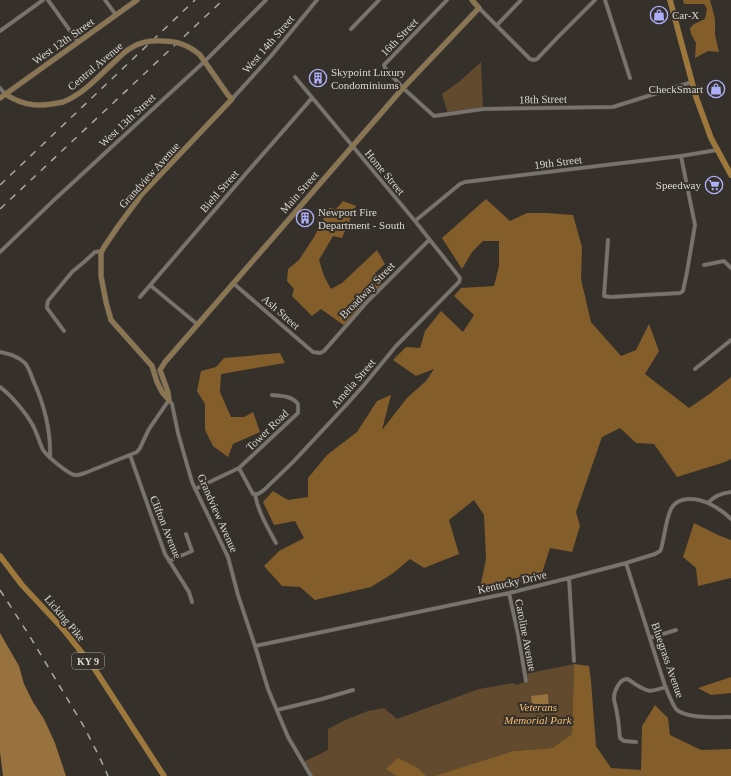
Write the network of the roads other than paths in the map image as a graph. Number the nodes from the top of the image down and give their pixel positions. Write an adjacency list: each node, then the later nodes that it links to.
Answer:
1 (43, 0): 20 (street)
2 (48, 0): 21 (street)
3 (106, 0): 16 (street)
4 (136, 0): 16 (street, West 12th Street)
5 (266, 0): 22 (street, West 13th Street)
6 (318, 0): 31 (street, West 14th Street)
7 (379, 0): 19 (street)
8 (447, 0): 27 (street, 16th Street)
9 (472, 0): 15 (street)
10 (521, 0): 18 (street)
11 (595, 0): 18 (street)
12 (605, 0): 24 (street)
13 (666, 0): 17 (main road)
14 (670, 0): 17 (main road)
15 (480, 8): 18 (street); 27 (street, Main Street)
16 (116, 15): 21 (street, West 12th Street)
17 (675, 20): 25 (main road)
18 (496, 25)
19 (351, 28)
20 (0, 31)
21 (78, 42): 28 (street, West 12th Street)
22 (205, 61): 28 (street, Central Avenue, bridge); 31 (street, Central Avenue); 40 (street, West 13th Street)
23 (295, 77): 30 (street, Home Street)
24 (630, 78)
25 (692, 82): 27 (street, 18th Street); 33 (main road)
26 (0, 88): 28 (street)
27 (402, 88): 32 (street, Main Street)
28 (5, 94): 29 (street, West 12th Street)
29 (0, 98)
30 (312, 98): 32 (street, Home Street); 45 (street, Biehl Street)
31 (232, 99): 39 (street, Grandview Avenue)
32 (352, 146): 36 (street, Home Street); 44 (street, Main Street)
33 (717, 150): 34 (street, 19th Street); 35 (main road)
34 (681, 156): 36 (street, 19th Street); 38 (street)
35 (731, 175)
36 (415, 221): 37 (street, Home Street)
37 (429, 240): 43 (street, Home Street); 51 (street, Broadway Street)
38 (608, 240)
39 (102, 251): 48 (street); 55 (street, Grandview Avenue)
40 (0, 252)
41 (704, 265): 42 (street)
42 (731, 268)
43 (460, 280): 61 (street, Amelia Street)
44 (233, 283): 47 (street, Main Street); 51 (street, Ash Street)
45 (150, 285): 46 (street, Biehl Street); 47 (street)
46 (140, 297)
47 (197, 324): 55 (street, Main Street)
48 (64, 331)
49 (731, 340): 52 (street)
50 (0, 352): 57 (street)
51 (318, 353)
52 (695, 369)
53 (0, 387): 57 (street)
54 (272, 395): 58 (street, Tower Road)
55 (169, 400): 56 (street); 59 (street, Grandview Avenue)
56 (130, 455): 57 (street); 67 (street, Clifton Avenue)
57 (50, 458)
58 (239, 468): 59 (street, Tower Road); 61 (street)
59 (195, 489): 74 (street, Grandview Avenue)
60 (731, 492): 62 (street)
61 (256, 494): 65 (street)
62 (708, 503): 63 (street, Kentucky Drive); 68 (street, Kentucky Drive)
63 (731, 519)
64 (186, 534): 67 (street)
65 (276, 543)
66 (0, 556): 82 (main road, Licking Pike / KY 9)
67 (169, 561): 71 (street, Clifton Avenue)
68 (626, 563): 69 (street, Kentucky Drive); 73 (street, Bluegrass Avenue)
69 (569, 578): 70 (street, Kentucky Drive); 75 (street)
70 (509, 593): 74 (street, Kentucky Drive); 76 (street, Caroline Avenue)
71 (192, 602)
72 (676, 630): 73 (street)
73 (650, 638): 77 (street, Bluegrass Avenue)
74 (255, 646): 79 (street, Grandview Avenue)
75 (574, 661)
76 (526, 681)
77 (666, 687): 80 (street, Bluegrass Avenue); 81 (street)
78 (353, 690): 79 (street)
79 (277, 710): 83 (street, Grandview Avenue)
80 (731, 717)
81 (636, 742)
82 (164, 776)
83 (311, 776)

